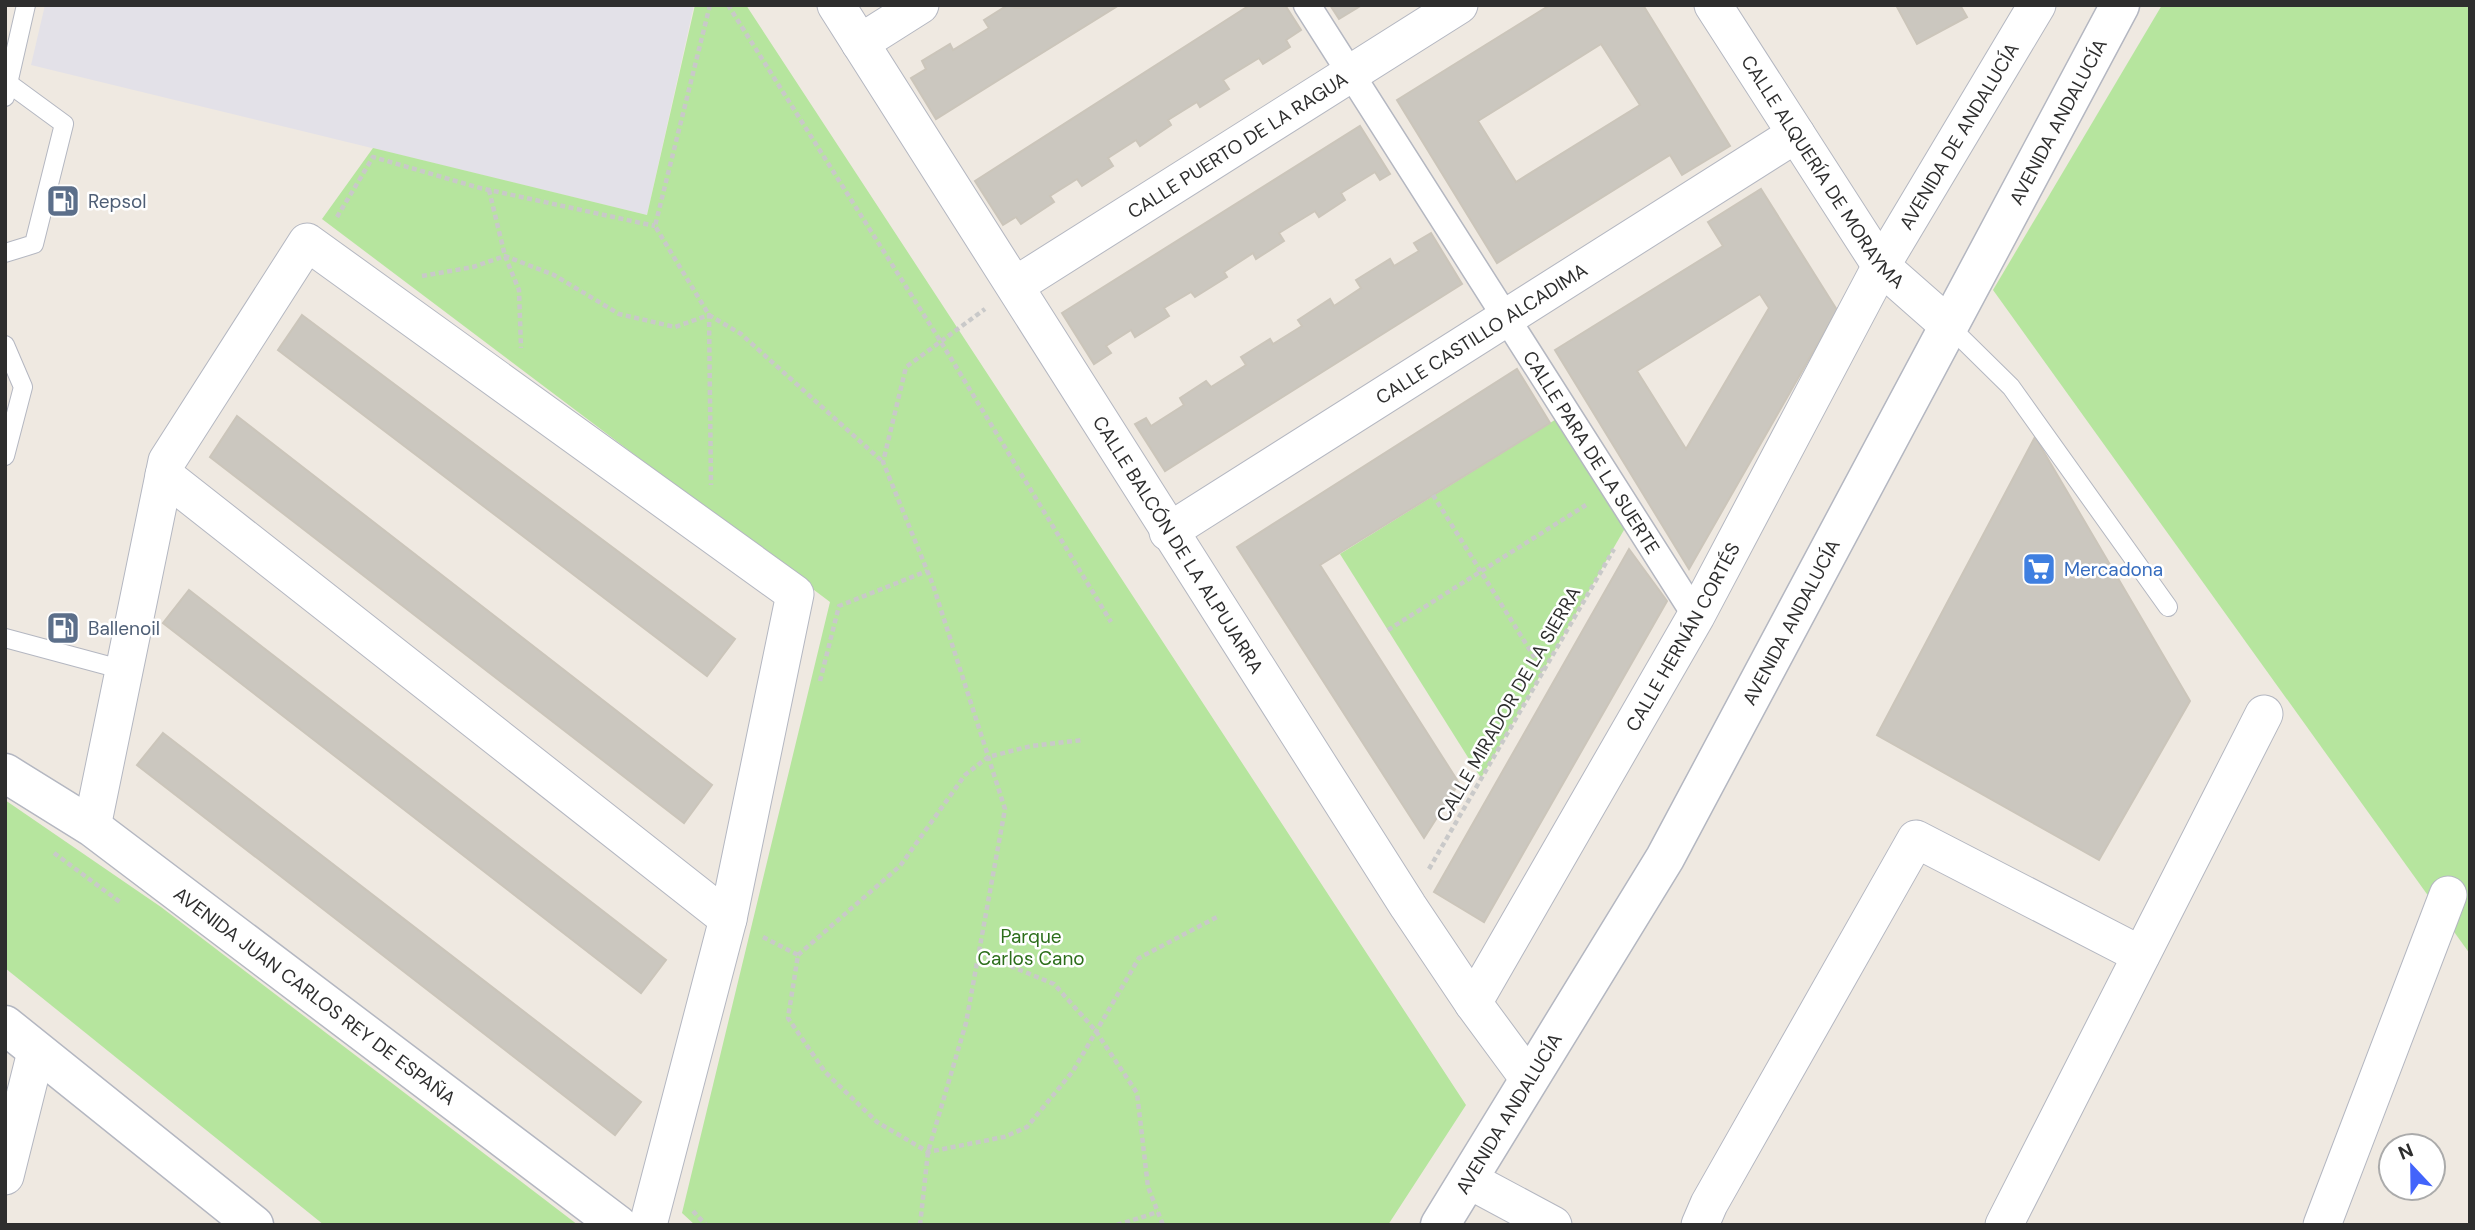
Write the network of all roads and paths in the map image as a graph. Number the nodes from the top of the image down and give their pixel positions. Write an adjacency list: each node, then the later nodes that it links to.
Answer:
1 (26, 5): 13 (lane)
2 (709, 5): 17 (path)
3 (728, 5): 26 (path)
4 (836, 5): 11 (street, CALLE BALCÓN DE LA ALPUJARRA)
5 (920, 5): 11 (street)
6 (1307, 5): 12 (street, CALLE PARA DE LA SUERTE)
7 (1459, 5): 12 (street, CALLE PUERTO DE LA RAGUA)
8 (1713, 5): 14 (street, CALLE ALQUERÍA DE MORAYMA)
9 (2037, 5): 20 (street, AVENIDA DE ANDALUCÍA)
10 (2120, 5): 25 (main road, AVENIDA ANDALUCÍA)
11 (860, 44): 22 (street, CALLE BALCÓN DE LA ALPUJARRA)
12 (1351, 75): 22 (street, CALLE PUERTO DE LA RAGUA); 24 (street, CALLE PARA DE LA SUERTE)
13 (7, 90): 18 (lane)
14 (1796, 134): 20 (street, CALLE ALQUERÍA DE MORAYMA); 24 (street, CALLE CASTILLO ALCADIMA)
15 (489, 190): 16 (path); 17 (path); 19 (path)
16 (346, 226)
17 (654, 226): 23 (path)
18 (5, 253)
19 (505, 256): 21 (path); 23 (path); 28 (path)
20 (1881, 266): 25 (street, CALLE ALQUERÍA DE MORAYMA); 39 (street, CALLE HERNÁN CORTÉS)
21 (421, 276)
22 (1016, 285): 26 (path); 36 (street, CALLE BALCÓN DE LA ALPUJARRA)
23 (709, 315): 30 (path); 32 (path)
24 (1505, 317): 33 (street, CALLE PARA DE LA SUERTE); 36 (street, CALLE CASTILLO ALCADIMA)
25 (1948, 325): 38 (lane); 61 (main road, AVENIDA ANDALUCÍA)
26 (941, 342): 30 (path); 40 (path)
27 (5, 345): 29 (lane)
28 (521, 355)
29 (5, 456)
30 (883, 462): 47 (path)
31 (164, 475): 43 (street); 53 (street); 53 (street)
32 (711, 487)
33 (1614, 488): 35 (street, CALLE PARA DE LA SUERTE); 37 (path)
34 (1433, 495): 37 (path)
35 (1632, 516): 39 (street, CALLE PARA DE LA SUERTE); 44 (path, CALLE MIRADOR DE LA SIERRA)
36 (1168, 532): 51 (street, CALLE BALCÓN DE LA ALPUJARRA)
37 (1480, 572): 41 (path); 44 (path)
38 (2168, 607)
39 (1696, 616): 57 (street, CALLE HERNÁN CORTÉS)
40 (1111, 622)
41 (1388, 630)
42 (5, 638): 43 (lane)
43 (124, 670): 49 (street)
44 (1543, 670): 51 (path, CALLE MIRADOR DE LA SIERRA)
45 (2263, 714): 56 (street)
46 (1083, 740): 47 (path)
47 (988, 757): 54 (path); 55 (path)
48 (5, 773): 49 (main road, AVENIDA JUAN CARLOS REY DE ESPAÑA)
49 (92, 827): 67 (main road, AVENIDA JUAN CARLOS REY DE ESPAÑA)
50 (2448, 895): 76 (street)
51 (1408, 906): 57 (street, CALLE BALCÓN DE LA ALPUJARRA)
52 (1217, 916): 59 (path)
53 (728, 919): 55 (path); 68 (street)
54 (979, 953): 59 (path); 62 (path)
55 (799, 955): 62 (path)
56 (2141, 955): 74 (street); 75 (street)
57 (1473, 1003): 61 (street, CALLE BALCÓN DE LA ALPUJARRA)
58 (5, 1025): 60 (main road)
59 (1094, 1030): 62 (path); 65 (path)
60 (36, 1052): 63 (street); 66 (main road)
61 (1530, 1079): 64 (main road, AVENIDA ANDALUCÍA)
62 (928, 1152): 69 (path)
63 (5, 1176)
64 (1469, 1181): 72 (main road, AVENIDA ANDALUCÍA); 73 (street)
65 (1158, 1212): 70 (path); 71 (path)
66 (254, 1225)
67 (618, 1225)
68 (648, 1225)
69 (920, 1225)
70 (1117, 1225)
71 (1163, 1225)
72 (1440, 1225)
73 (1553, 1225)
74 (1700, 1225)
75 (2004, 1225)
76 (2322, 1225)

